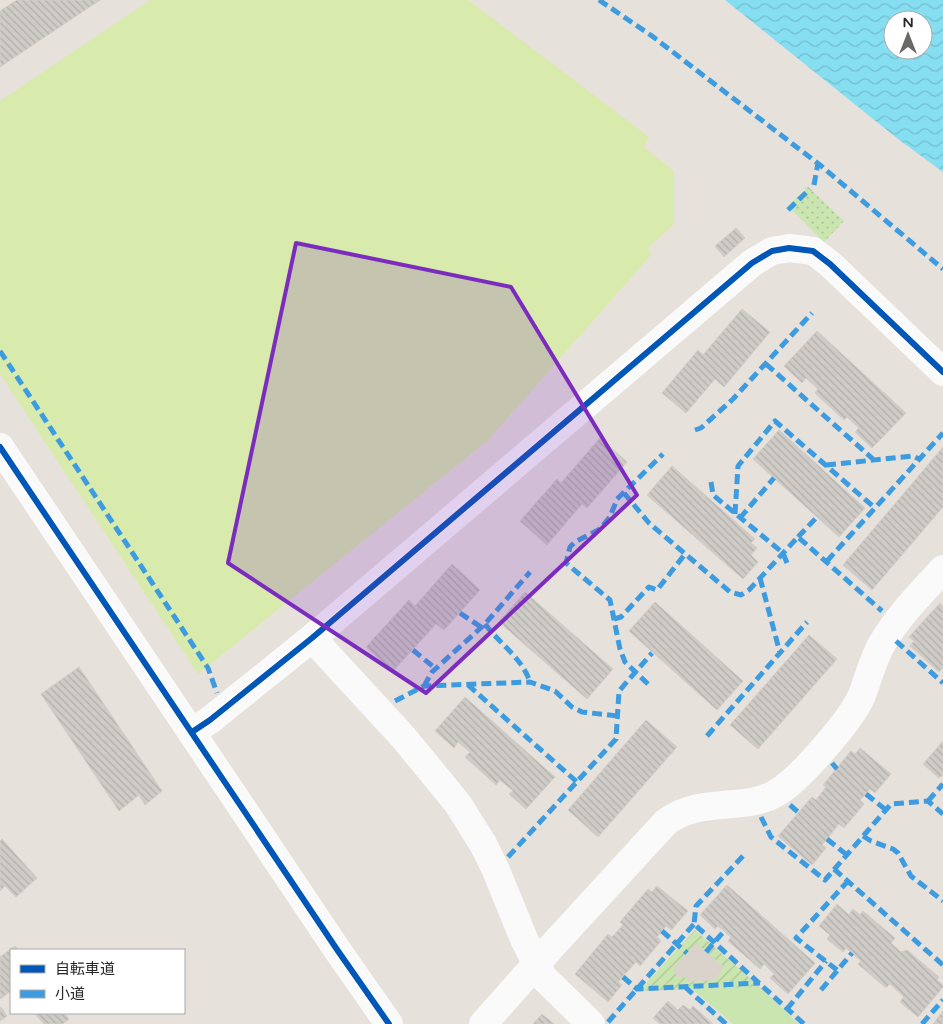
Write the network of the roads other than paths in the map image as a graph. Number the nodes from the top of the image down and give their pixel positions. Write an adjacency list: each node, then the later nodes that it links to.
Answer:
1 (943, 372): 4 (street)
2 (0, 447): 5 (street)
3 (943, 569): 6 (street)
4 (312, 638): 5 (street); 6 (street)
5 (192, 732): 7 (street)
6 (536, 966): 8 (street); 9 (street)
7 (389, 1024)
8 (483, 1024)
9 (591, 1024)

